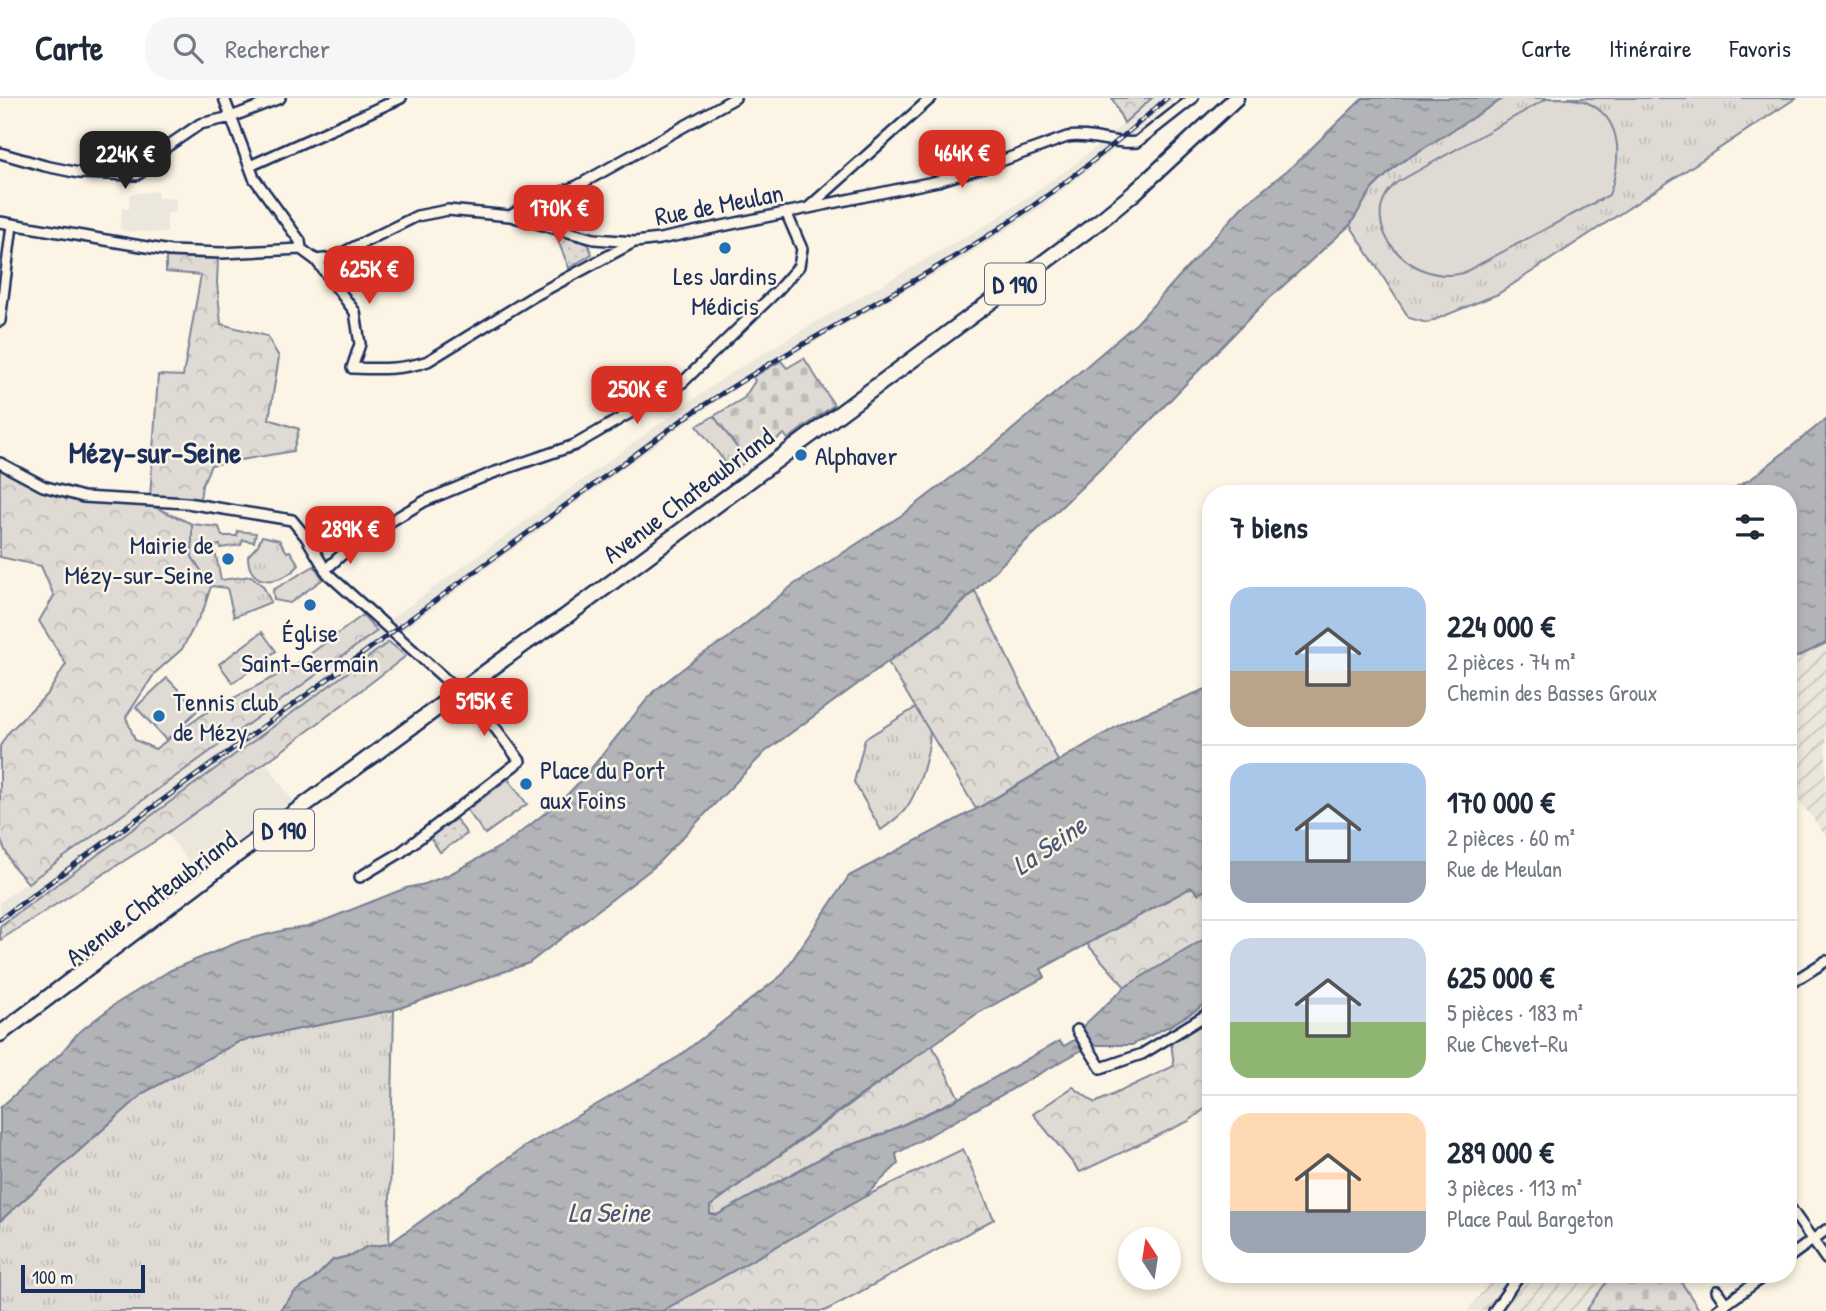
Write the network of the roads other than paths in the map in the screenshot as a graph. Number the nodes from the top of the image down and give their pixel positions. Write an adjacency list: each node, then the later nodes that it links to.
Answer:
1 (224, 98): 9 (street)
2 (280, 98): 9 (street)
3 (401, 98): 12 (street)
4 (735, 98): 15 (street)
5 (931, 98): 13 (street)
6 (1193, 98): 13 (street, Rue de Meulan)
7 (1228, 98): 10 (main road, D 190)
8 (1236, 98): 10 (main road, D 190)
9 (231, 117): 11 (street); 12 (street)
10 (1182, 147): 26 (main road, Avenue Chateaubriand / D 190)
11 (0, 153)
12 (250, 166): 19 (street)
13 (808, 208): 14 (street, Rue de Meulan)
14 (786, 212): 18 (street, Rue de Meulan); 24 (street)
15 (514, 217): 18 (street, Rue de Meulan); 20 (street, Rue de Meulan)
16 (0, 222): 17 (street)
17 (12, 225): 19 (street); 21 (street)
18 (635, 242): 20 (street)
19 (301, 249): 20 (street)
20 (316, 260)
21 (0, 321)
22 (0, 463): 23 (street)
23 (306, 537): 24 (street); 25 (street)
24 (356, 542): 25 (street)
25 (326, 572): 26 (street)
26 (463, 695): 27 (street); 32 (main road, Avenue Chateaubriand / D 190); 33 (main road, Avenue Chateaubriand / D 190)
27 (360, 877)
28 (1826, 961): 29 (street)
29 (1797, 979)
30 (1202, 1017): 31 (street)
31 (1077, 1030)
32 (0, 1034)
33 (0, 1041)
34 (1797, 1218): 36 (street)
35 (1826, 1230): 36 (street)
36 (1813, 1240): 37 (street); 38 (street)
37 (1797, 1252)
38 (1826, 1259)
39 (1514, 1283): 43 (street)
40 (1754, 1283): 42 (street)
41 (1717, 1291): 42 (street)
42 (1726, 1304): 44 (street)
43 (1494, 1311)
44 (1716, 1311)

